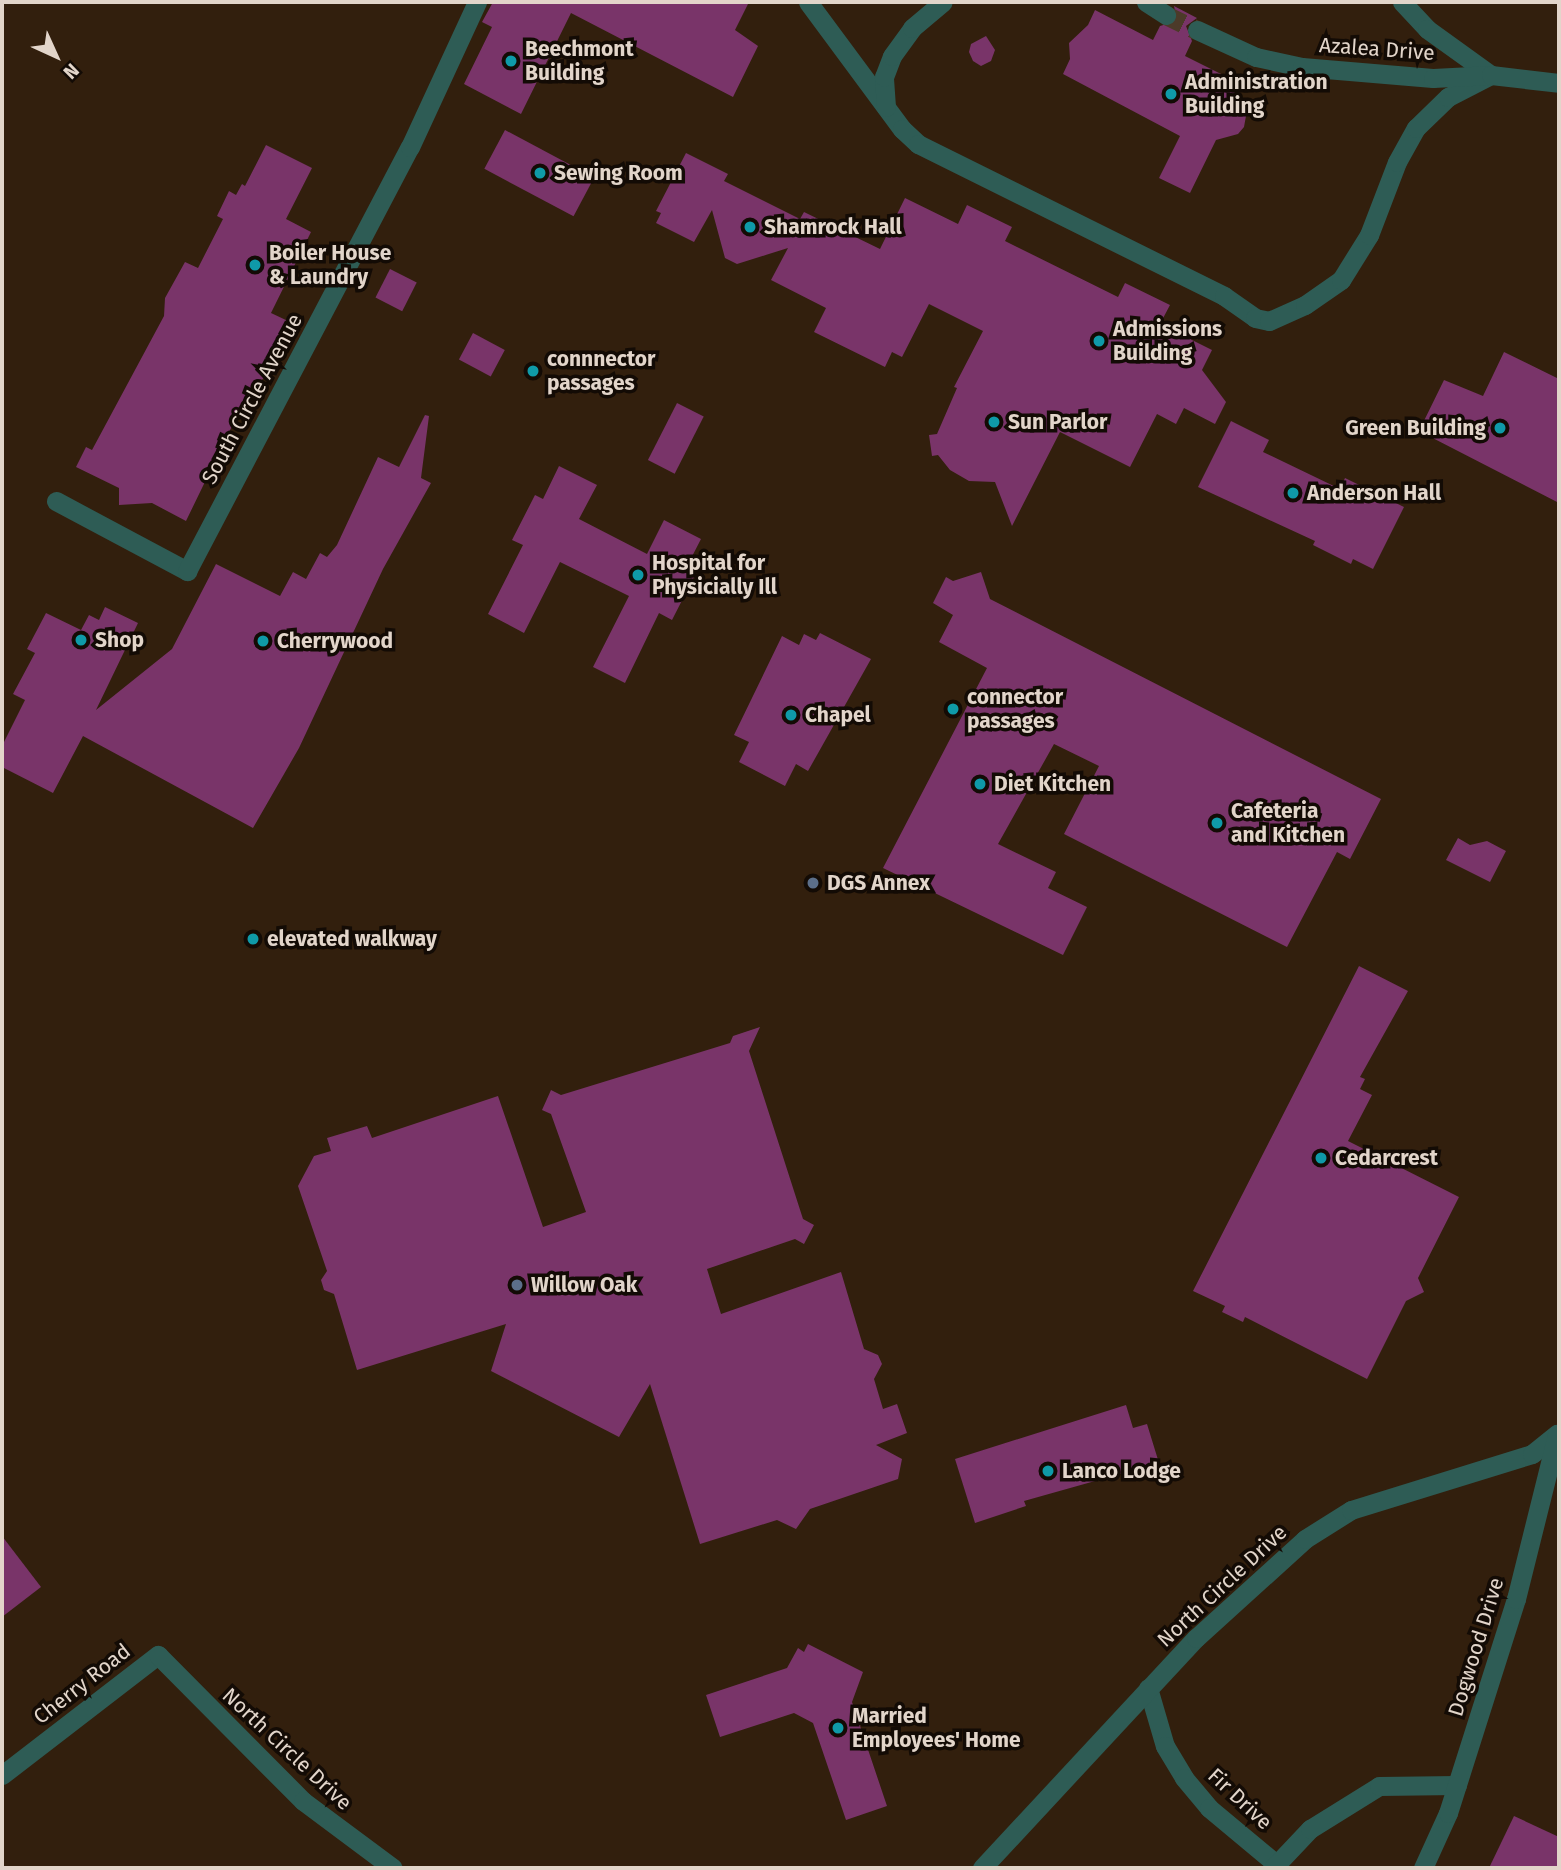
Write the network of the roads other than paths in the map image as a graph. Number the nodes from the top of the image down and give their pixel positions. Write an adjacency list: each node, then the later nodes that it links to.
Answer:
1 (477, 2): 11 (street, South Circle Avenue)
2 (808, 2): 10 (street)
3 (943, 2): 10 (street)
4 (1146, 2): 6 (street)
5 (1402, 2): 8 (street)
6 (1166, 15)
7 (1197, 30): 8 (street, Azalea Drive)
8 (1491, 75): 9 (street, Azalea Drive); 10 (street)
9 (1559, 83)
10 (886, 107)
11 (56, 501)
12 (1557, 1434): 14 (street, North Circle Drive); 16 (street, Dogwood Drive)
13 (158, 1655): 15 (street, Cherry Road); 18 (street, North Circle Drive)
14 (1148, 1688): 17 (street, Fir Drive); 19 (street, North Circle Drive)
15 (2, 1775)
16 (1457, 1784): 17 (street, Fir Drive); 20 (street, Dogwood Drive)
17 (1274, 1866)
18 (393, 1868)
19 (982, 1868)
20 (1423, 1868)

